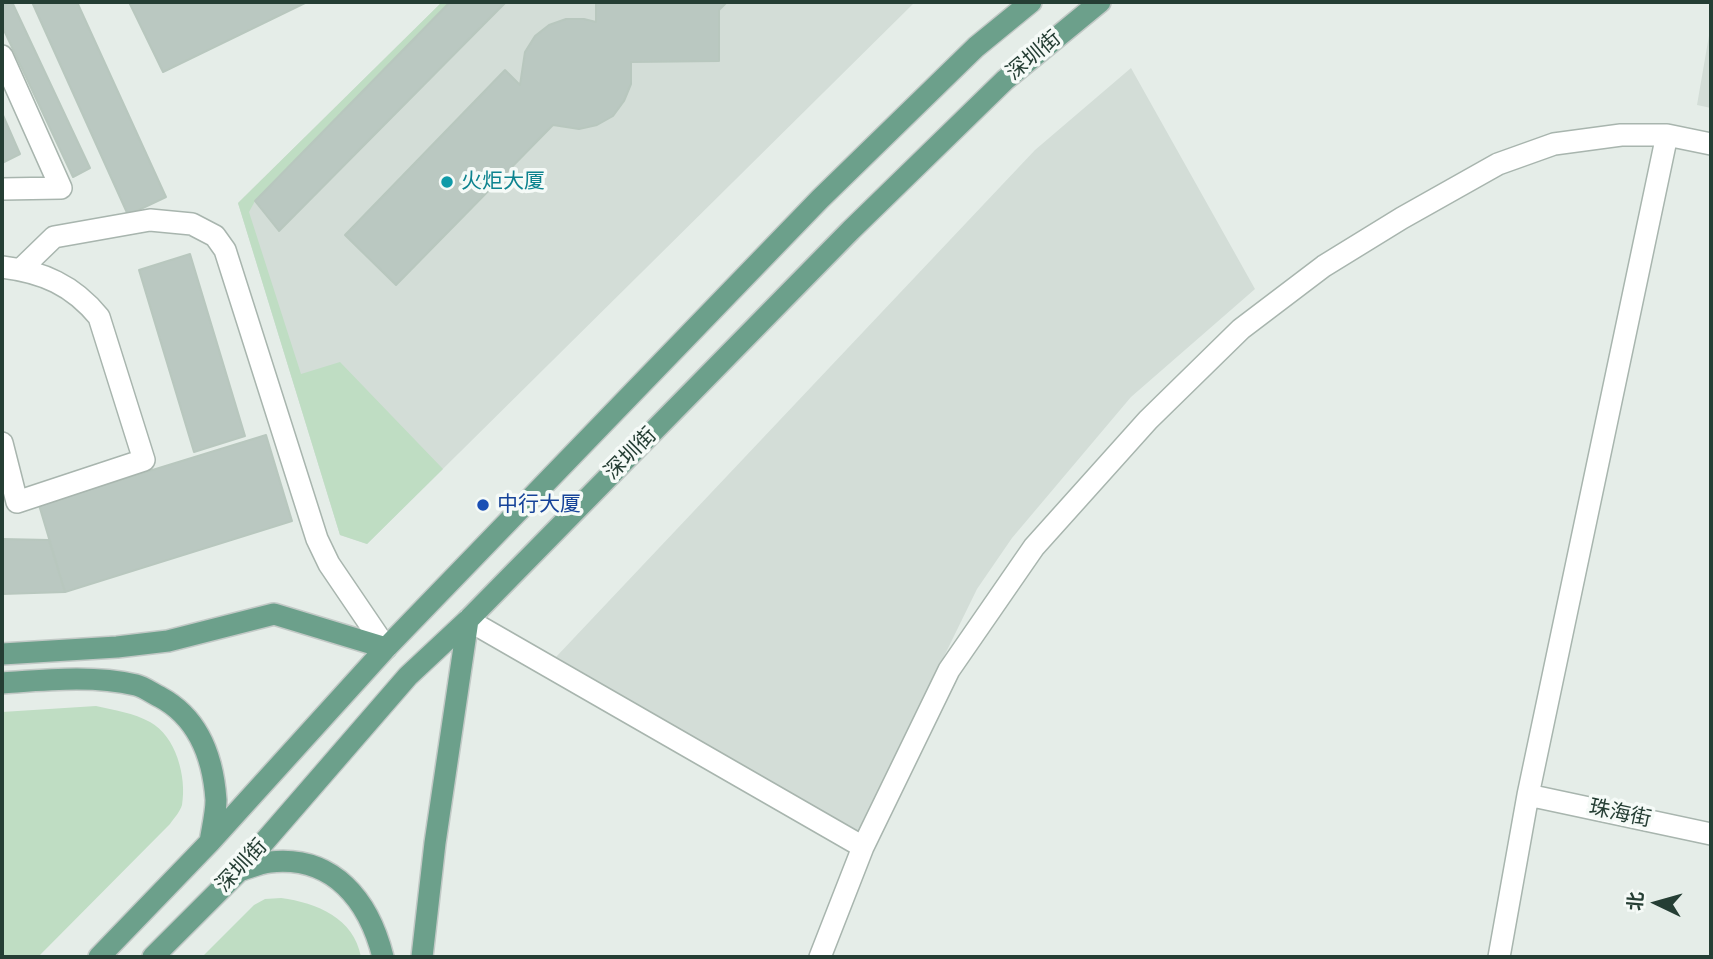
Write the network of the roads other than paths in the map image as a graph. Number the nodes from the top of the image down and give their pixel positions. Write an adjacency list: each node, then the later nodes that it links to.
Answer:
1 (1031, 2): 10 (main road, 深圳街)
2 (1100, 2): 9 (main road, 深圳街)
3 (2, 56): 6 (street)
4 (1667, 135): 5 (street); 13 (street); 16 (street)
5 (1711, 144)
6 (2, 189)
7 (11, 269): 8 (street); 10 (street)
8 (2, 443)
9 (468, 620): 16 (street); 17 (main road, 深圳街); 21 (main road)
10 (386, 648): 11 (main road); 15 (main road, 深圳街)
11 (2, 654)
12 (2, 683): 15 (main road)
13 (1528, 795): 14 (street, 珠海街); 23 (street)
14 (1711, 834)
15 (210, 842): 18 (main road, 深圳街)
16 (863, 847): 22 (street)
17 (239, 872): 19 (main road, 深圳街); 20 (main road)
18 (99, 957)
19 (153, 957)
20 (383, 957)
21 (422, 957)
22 (820, 957)
23 (1499, 957)

